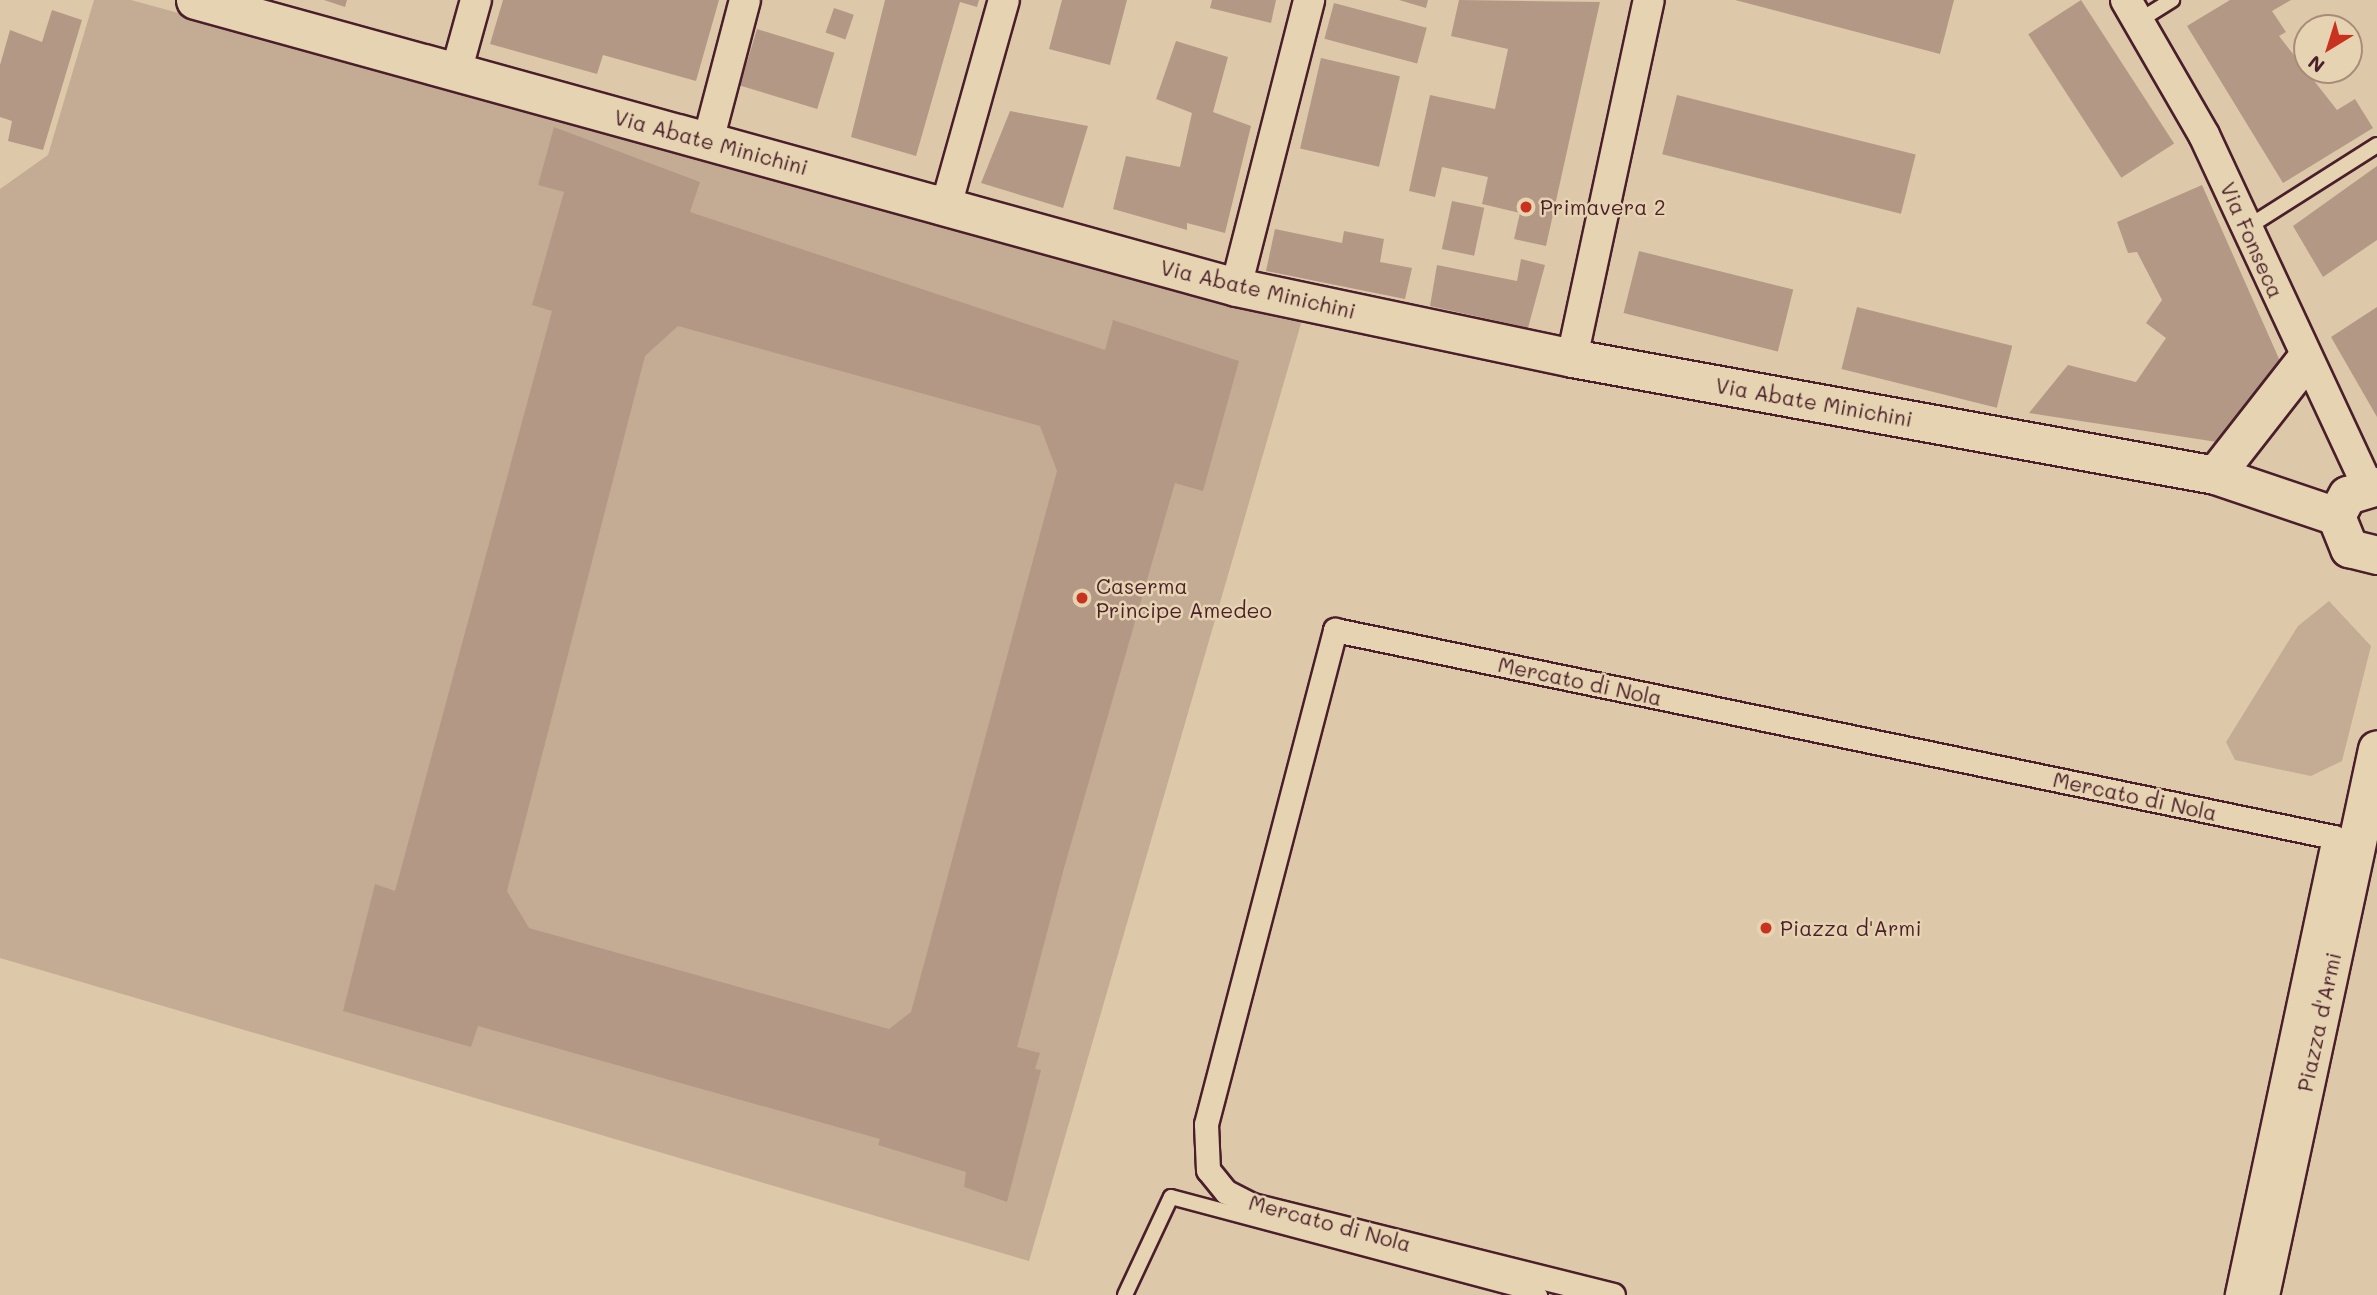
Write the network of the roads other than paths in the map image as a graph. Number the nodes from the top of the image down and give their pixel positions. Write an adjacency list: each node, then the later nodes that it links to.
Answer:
1 (195, 0): 9 (street, Via Abate Minichini)
2 (476, 0): 9 (street)
3 (745, 0): 10 (street)
4 (1004, 0): 12 (street)
5 (1309, 0): 14 (street)
6 (1649, 0): 15 (street)
7 (2172, 0): 8 (lane)
8 (2133, 10): 13 (street, Via Fonseca)
9 (456, 72): 10 (street, Via Abate Minichini)
10 (708, 141): 12 (street, Via Abate Minichini)
11 (2377, 145): 13 (lane)
12 (946, 206): 14 (street, Via Abate Minichini)
13 (2248, 227): 16 (street, Via Fonseca)
14 (1236, 287): 15 (street, Via Abate Minichini)
15 (1572, 358): 17 (street, Via Abate Minichini)
16 (2304, 361): 17 (street); 18 (street, Via Fonseca)
17 (2215, 475): 19 (street, Via Abate Minichini)
18 (2372, 486): 19 (street)
19 (2336, 516): 20 (street)
20 (2377, 555)
21 (2377, 749): 26 (street, Piazza d'Armi)
22 (1125, 1295): 23 (lane)
23 (1540, 1295)
24 (1613, 1295): 25 (street, Mercato di Nola)
25 (2237, 1295)
26 (2260, 1295)

